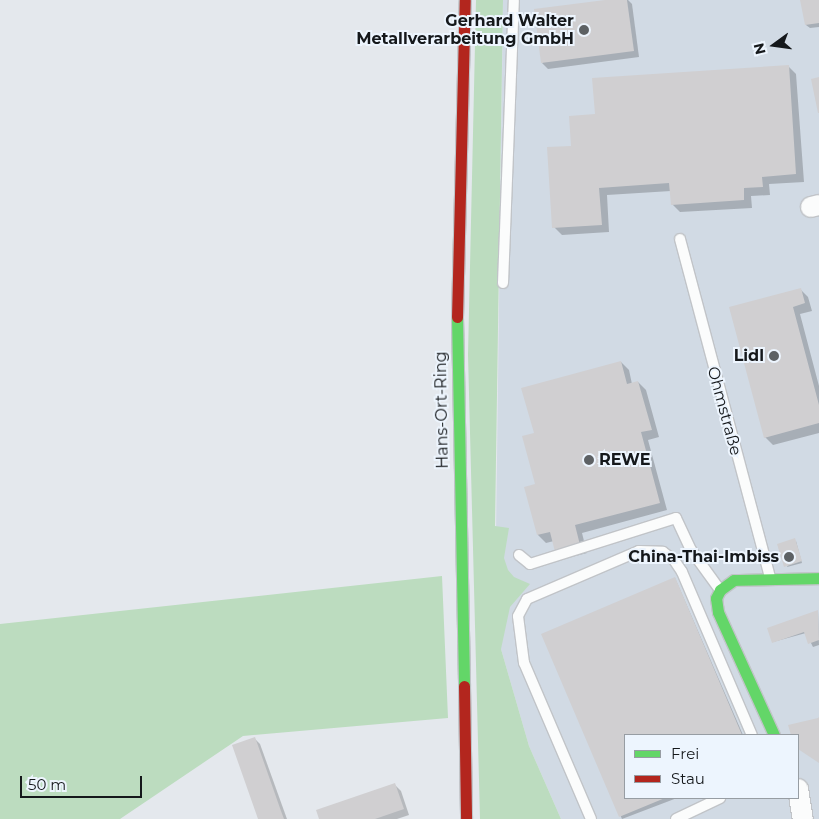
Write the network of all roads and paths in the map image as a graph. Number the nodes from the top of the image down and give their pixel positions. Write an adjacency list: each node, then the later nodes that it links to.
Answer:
1 (465, 0): 13 (main road, Hans-Ort-Ring)
2 (514, 0): 4 (lane)
3 (680, 239): 7 (lane, Ohmstraße)
4 (503, 283)
5 (519, 555): 8 (lane)
6 (819, 578): 7 (main road)
7 (771, 581): 8 (main road)
8 (720, 590): 10 (main road)
9 (752, 734): 14 (lane)
10 (774, 734)
11 (799, 796): 16 (street)
12 (718, 799): 15 (lane)
13 (466, 819)
14 (591, 819)
15 (676, 819)
16 (802, 819)

